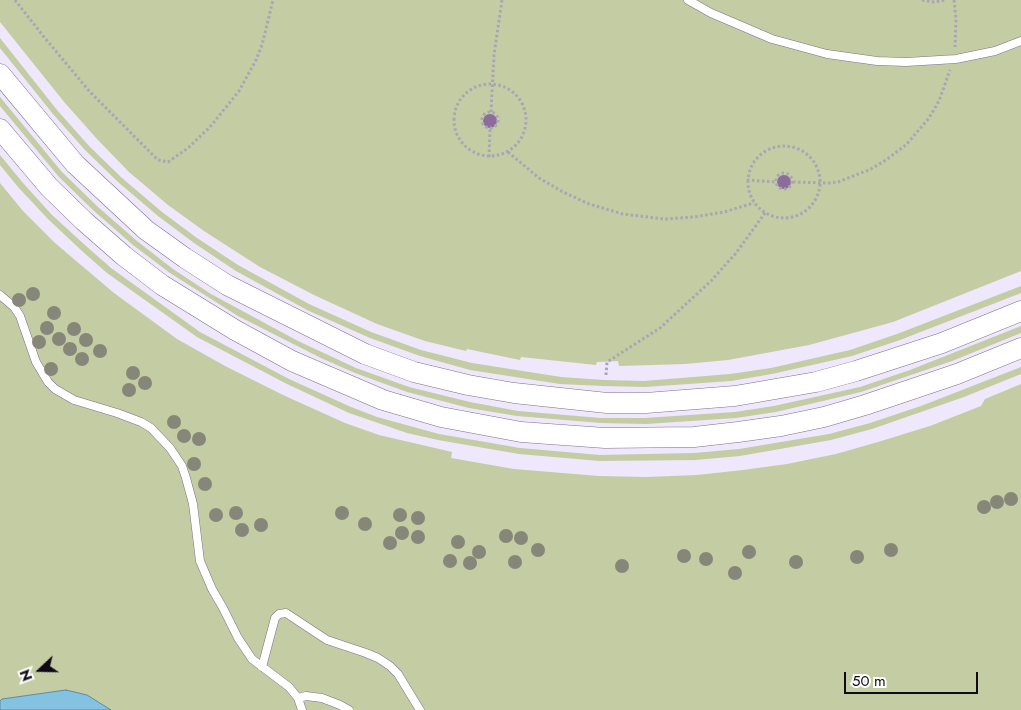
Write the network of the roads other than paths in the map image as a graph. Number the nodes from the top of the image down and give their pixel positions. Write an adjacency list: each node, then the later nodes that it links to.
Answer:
1 (688, 0): 2 (lane)
2 (1021, 41)
3 (0, 74): 6 (street)
4 (0, 129): 7 (street)
5 (0, 295): 8 (lane)
6 (1021, 311)
7 (1021, 348)
8 (262, 667): 9 (lane); 12 (lane)
9 (298, 698): 10 (lane); 11 (lane)
10 (302, 710)
11 (349, 710)
12 (420, 710)

